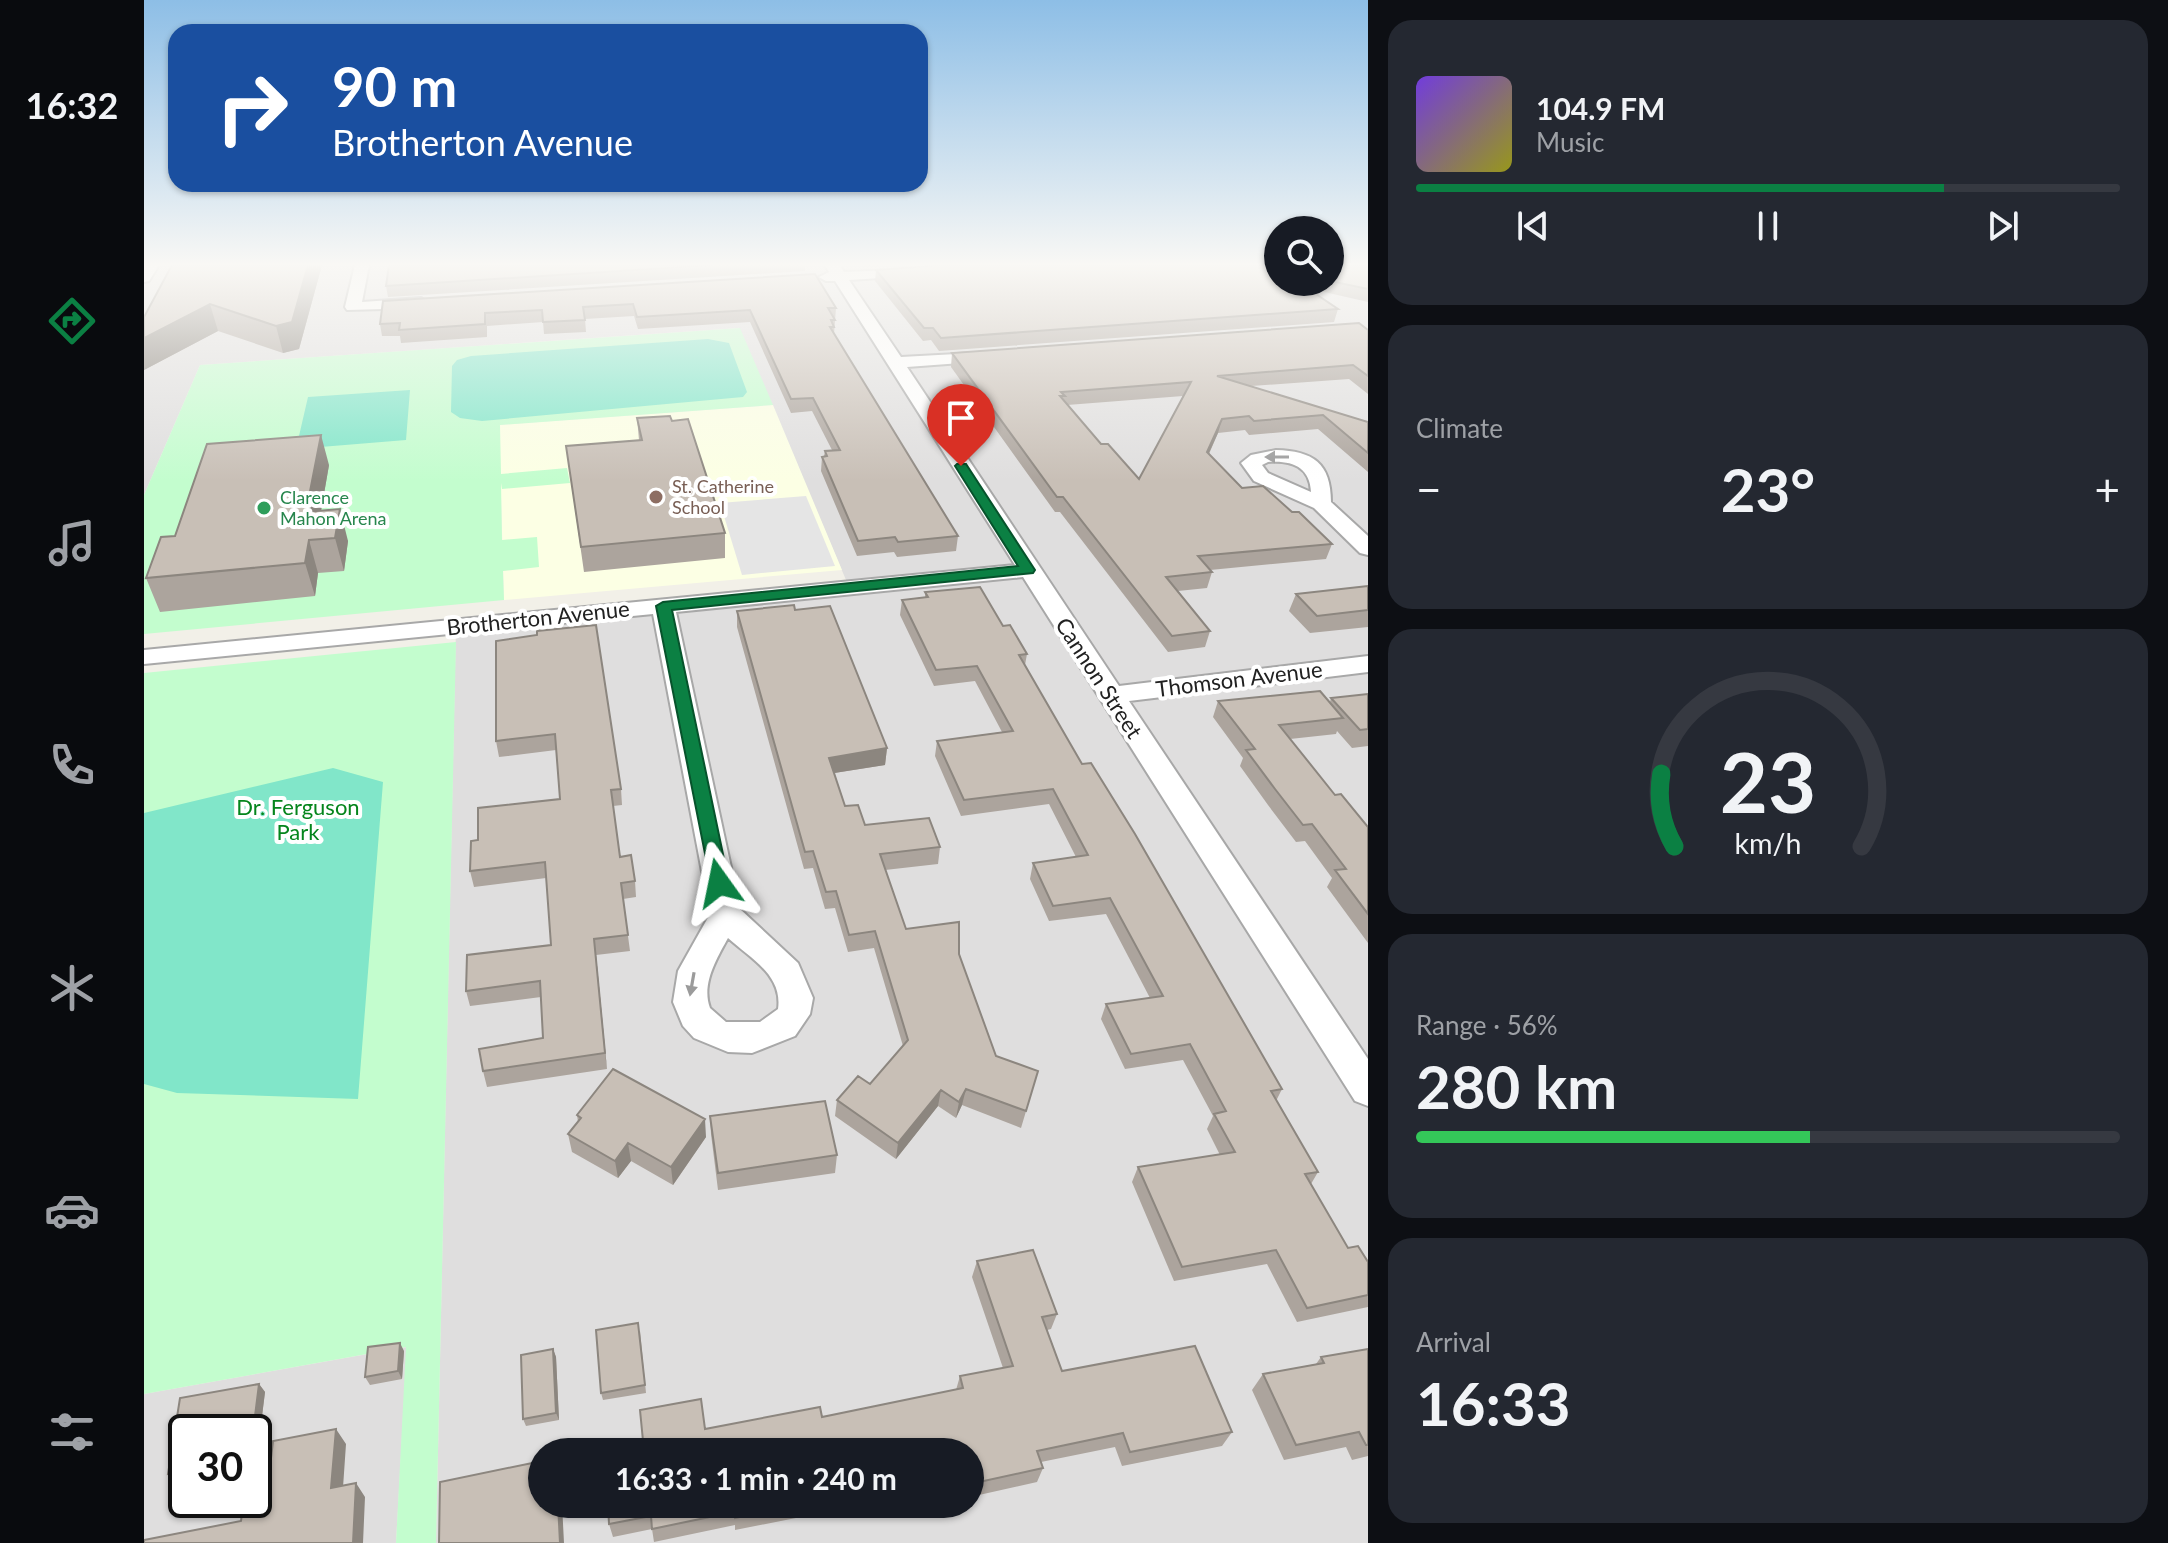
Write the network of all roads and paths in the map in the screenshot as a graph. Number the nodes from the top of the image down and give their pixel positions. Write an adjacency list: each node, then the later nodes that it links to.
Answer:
1 (877, 337): 3 (street, Cannon Street)
2 (1005, 355): 3 (street)
3 (894, 363): 6 (street, Cannon Street)
4 (1321, 504): 5 (street)
5 (1368, 548)
6 (1028, 570): 7 (street, Brotherton Avenue); 10 (street, Cannon Street)
7 (663, 606): 8 (street, Brotherton Avenue); 11 (street)
8 (144, 657)
9 (1368, 664): 10 (street, Thomson Avenue)
10 (1110, 695): 12 (street, Cannon Street)
11 (726, 914)
12 (1368, 1090)

